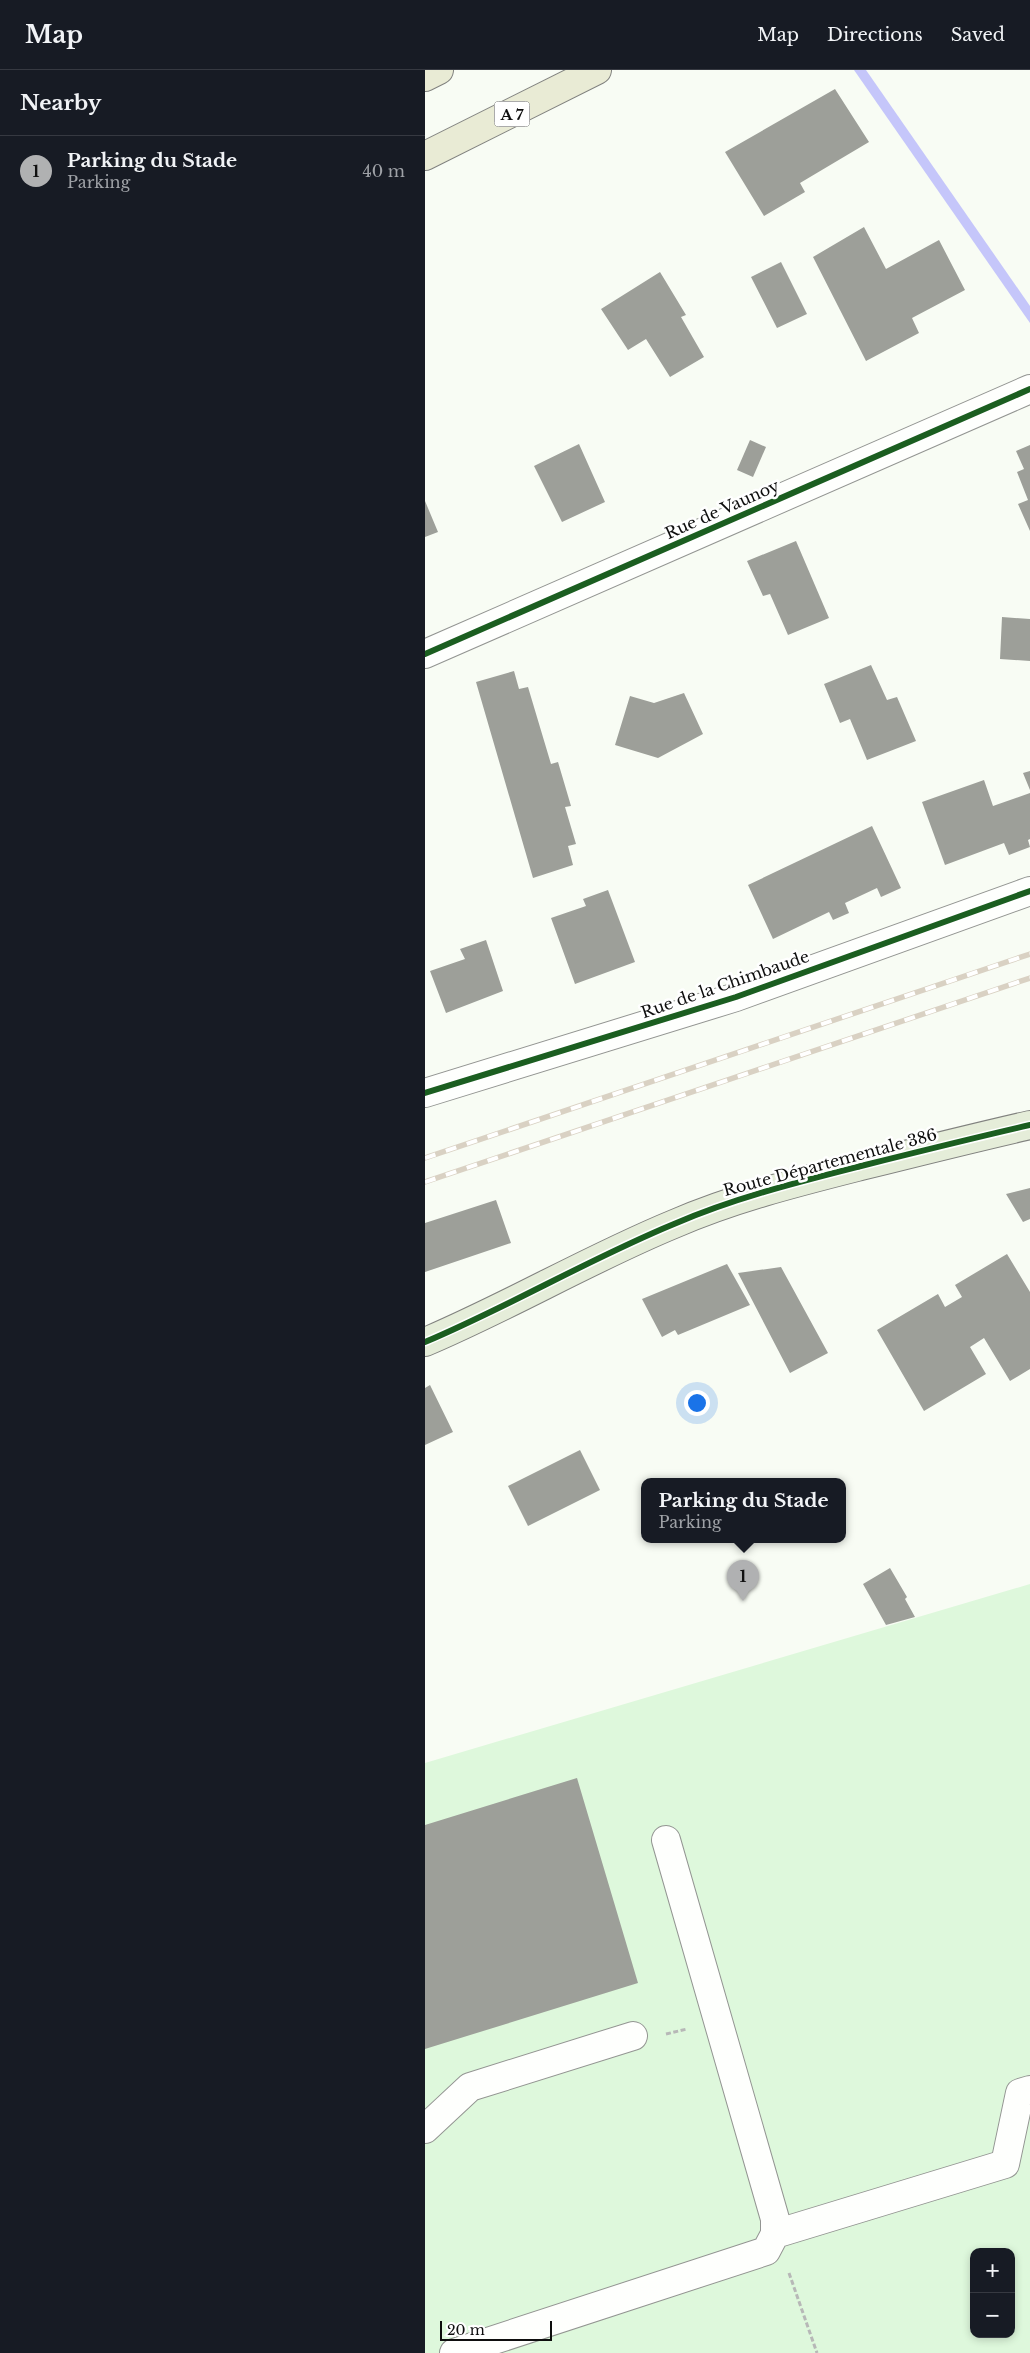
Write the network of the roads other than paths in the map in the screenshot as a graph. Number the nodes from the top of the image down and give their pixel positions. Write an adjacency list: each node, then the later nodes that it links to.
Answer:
1 (439, 70): 3 (highway)
2 (597, 70): 4 (highway, A 7)
3 (425, 77)
4 (425, 156)
5 (1030, 389): 6 (street, Rue de Vaunoy)
6 (425, 654)
7 (1030, 891): 8 (street, Rue de la Chimbaude)
8 (425, 1093)
9 (1030, 1125): 10 (main road, Route Départementale 386)
10 (425, 1342)
11 (666, 1840): 15 (street)
12 (633, 2036): 14 (street)
13 (1030, 2090): 15 (street)
14 (425, 2128)
15 (775, 2234): 16 (street)
16 (454, 2353)

